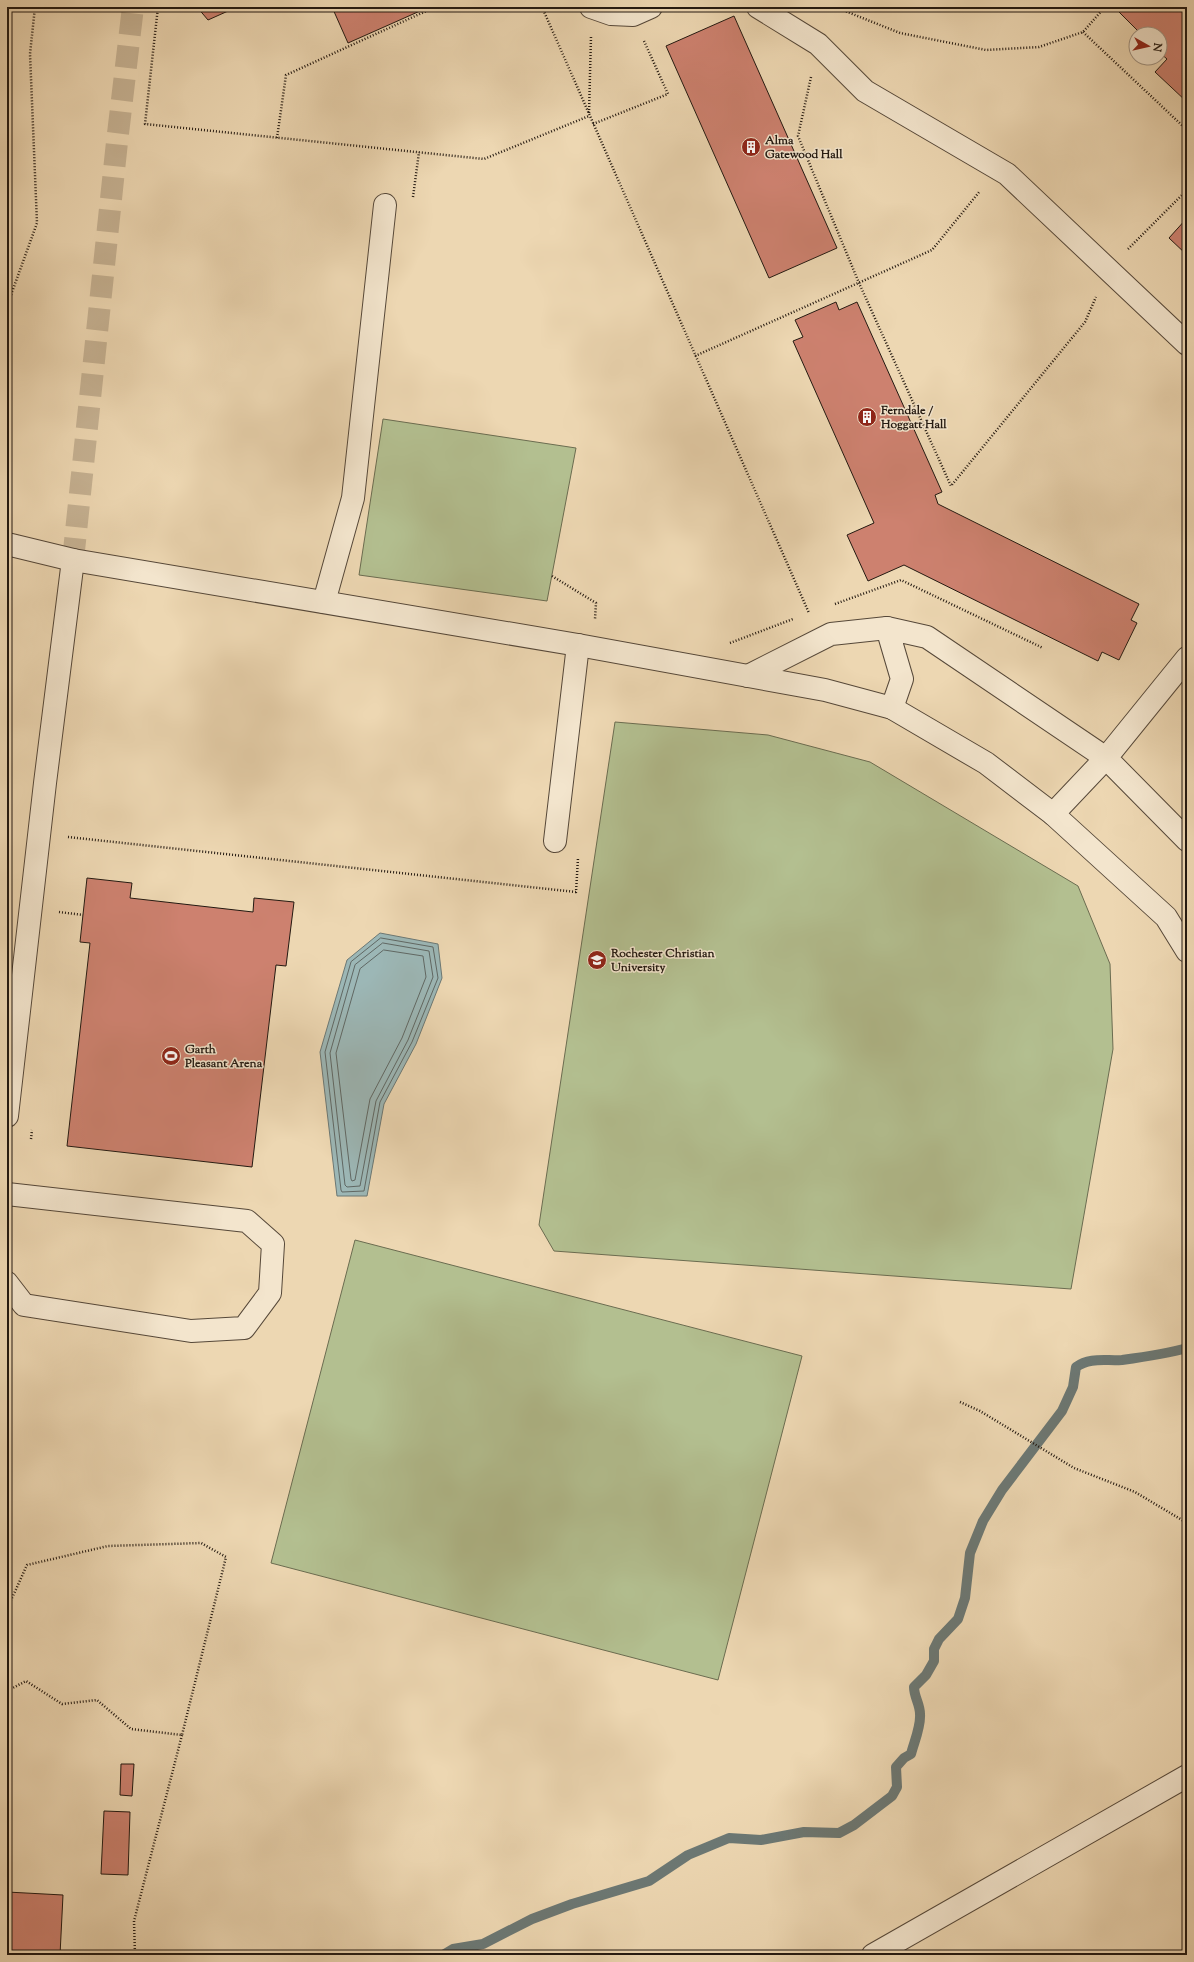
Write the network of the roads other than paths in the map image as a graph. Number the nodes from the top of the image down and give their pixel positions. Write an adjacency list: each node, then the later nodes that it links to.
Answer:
1 (591, 7): 3 (street)
2 (758, 7): 5 (street)
3 (642, 11)
4 (385, 205): 8 (street)
5 (1187, 344)
6 (7, 544): 7 (street)
7 (73, 560): 8 (street); 19 (street)
8 (324, 602): 10 (street)
9 (886, 628): 12 (street); 13 (street); 14 (street)
10 (578, 645): 12 (street); 17 (street)
11 (1187, 658): 14 (street)
12 (748, 676): 13 (street)
13 (892, 708): 15 (street)
14 (1106, 758): 15 (street); 16 (street)
15 (1053, 814): 18 (street)
16 (1187, 840)
17 (555, 841)
18 (1187, 951)
19 (7, 1116)
20 (7, 1194): 21 (street)
21 (7, 1283)
22 (1187, 1776): 23 (street)
23 (900, 1948): 24 (street)
24 (873, 1955)

